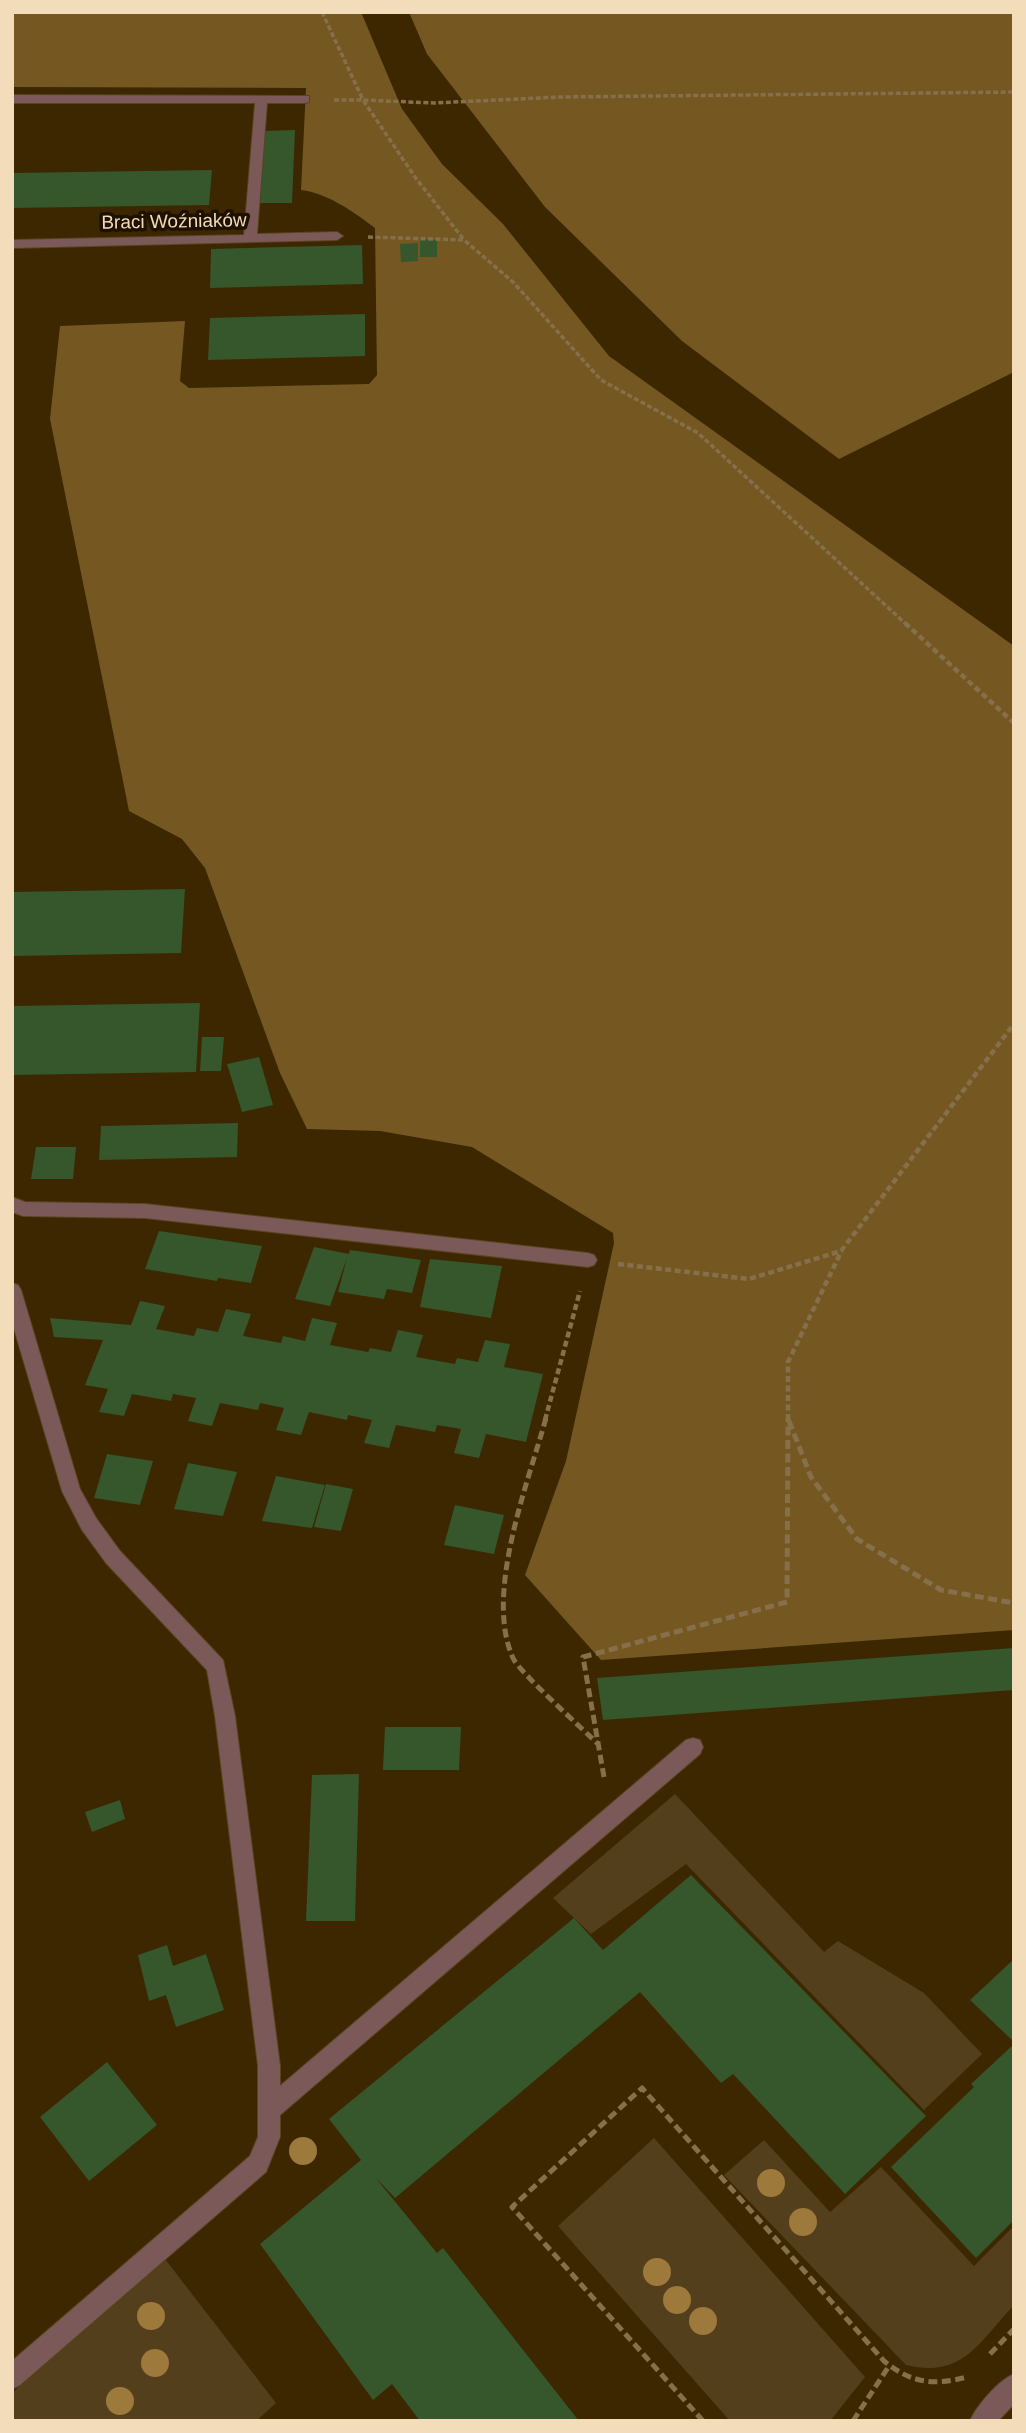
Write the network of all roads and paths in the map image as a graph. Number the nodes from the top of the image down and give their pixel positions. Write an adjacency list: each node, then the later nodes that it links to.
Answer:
1 (322, 12): 6 (path)
2 (1014, 92): 6 (path)
3 (12, 99): 4 (street)
4 (261, 99): 5 (street); 8 (street)
5 (305, 99): 6 (path)
6 (363, 100): 9 (path)
7 (337, 236): 8 (street, Braci Woźniaków); 9 (path)
8 (250, 238): 10 (street, Braci Woźniaków)
9 (464, 240): 11 (path)
10 (12, 244)
11 (1014, 723)
12 (1014, 1024): 14 (path)
13 (12, 1204): 15 (street)
14 (841, 1251): 15 (path); 17 (path)
15 (588, 1260): 19 (path)
16 (12, 1290): 22 (street)
17 (787, 1417): 18 (path); 19 (path)
18 (1014, 1603)
19 (599, 1745): 21 (path)
20 (693, 1747): 21 (street)
21 (611, 1817): 22 (street)
22 (268, 2111): 27 (street)
23 (1014, 2329): 24 (path)
24 (988, 2357)
25 (889, 2366): 26 (path); 29 (path); 30 (path)
26 (970, 2376)
27 (12, 2377)
28 (1014, 2386): 31 (street)
29 (703, 2421)
30 (853, 2421)
31 (982, 2421)

